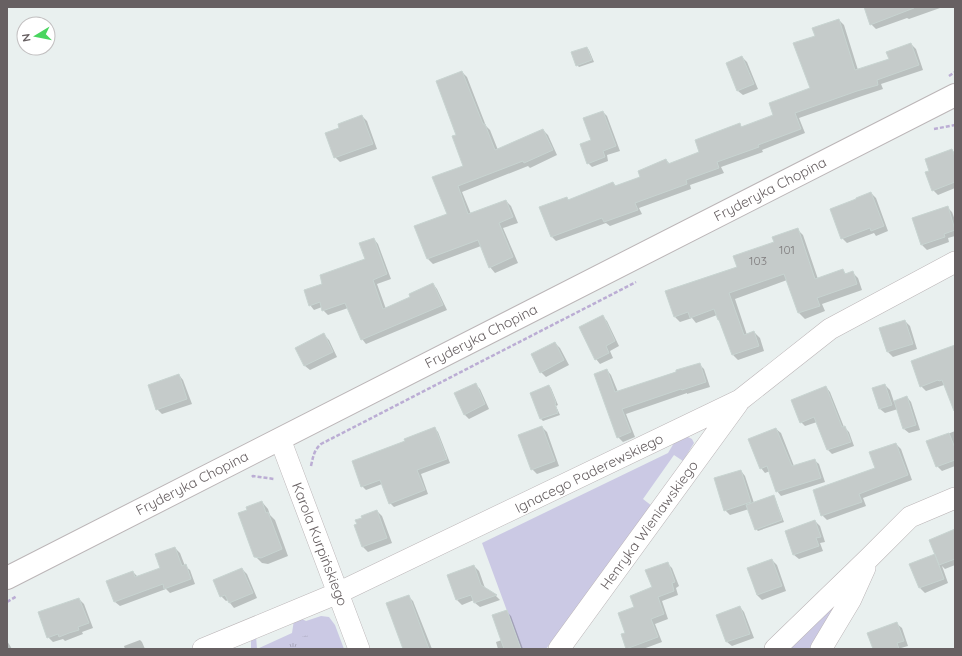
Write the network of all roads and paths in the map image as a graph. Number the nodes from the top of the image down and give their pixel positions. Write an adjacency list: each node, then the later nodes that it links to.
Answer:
1 (955, 95): 7 (street, Fryderyka Chopina)
2 (955, 125): 3 (path)
3 (930, 131)
4 (955, 262): 6 (street, Ignacego Paderewskiego)
5 (640, 280): 8 (path)
6 (740, 400): 13 (street, Ignacego Paderewskiego); 18 (street, Henryka Wieniawskiego)
7 (280, 439): 8 (street, Karola Kurpińskiego); 12 (street, Fryderyka Chopina)
8 (294, 476): 9 (path); 13 (street, Karola Kurpińskiego)
9 (246, 480)
10 (955, 498): 11 (street)
11 (869, 558): 19 (street); 20 (street)
12 (7, 578)
13 (338, 592): 16 (street, Ignacego Paderewskiego); 17 (street, Karola Kurpińskiego)
14 (21, 595): 15 (path)
15 (7, 602)
16 (203, 649)
17 (359, 649)
18 (559, 649)
19 (775, 649)
20 (821, 649)

